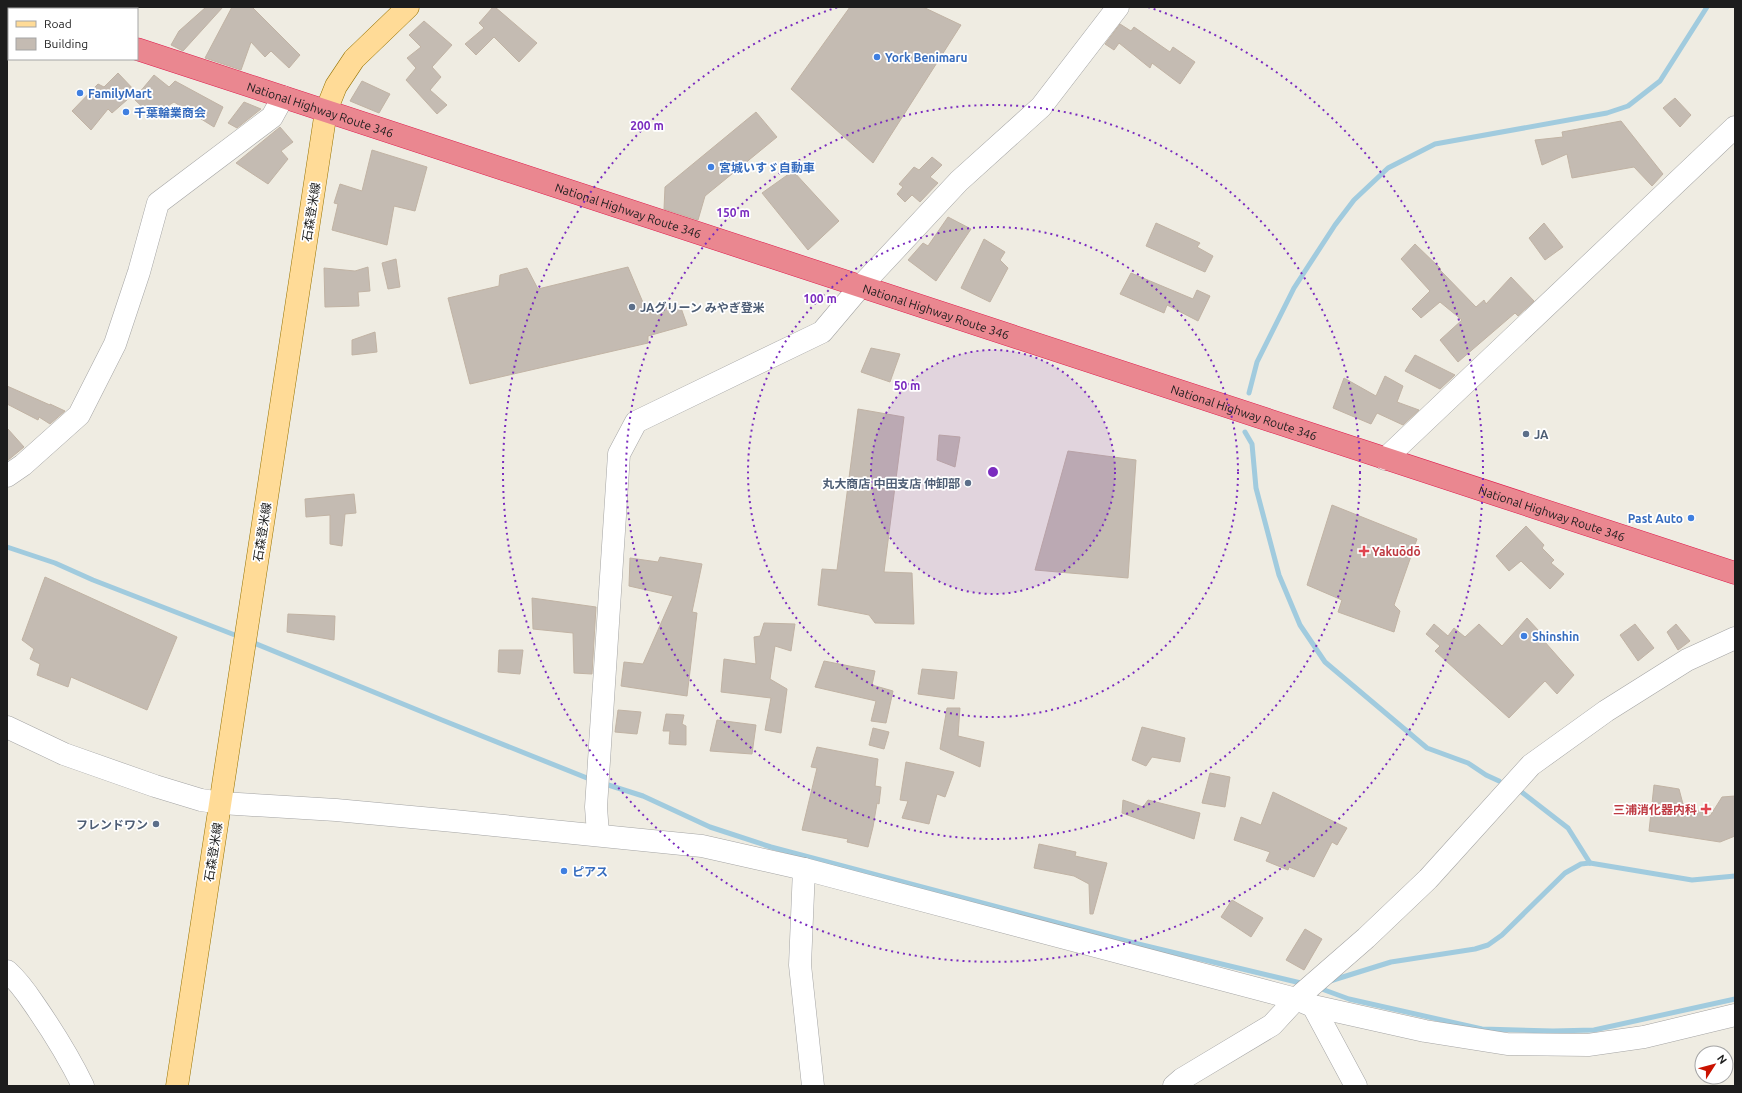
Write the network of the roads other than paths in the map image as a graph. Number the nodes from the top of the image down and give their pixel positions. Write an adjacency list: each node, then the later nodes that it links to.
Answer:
1 (408, 7): 5 (main road, 石森登米線)
2 (1118, 7): 7 (street)
3 (138, 49): 4 (highway, National Highway Route 346)
4 (283, 97): 5 (highway, National Highway Route 346); 9 (street)
5 (326, 111): 7 (highway, National Highway Route 346); 13 (main road, 石森登米線)
6 (1735, 127): 8 (street)
7 (860, 287): 8 (highway, National Highway Route 346); 14 (street)
8 (1385, 459): 10 (highway, National Highway Route 346)
9 (7, 476)
10 (1735, 573)
11 (1735, 638): 17 (street)
12 (7, 727): 13 (street)
13 (221, 803): 14 (street); 20 (main road, 石森登米線)
14 (598, 834): 15 (street)
15 (804, 869): 17 (street); 21 (street)
16 (7, 971): 19 (street)
17 (1305, 1003): 18 (street); 22 (street); 23 (street)
18 (1735, 1015)
19 (83, 1086)
20 (177, 1086)
21 (813, 1086)
22 (1174, 1086)
23 (1356, 1086)

